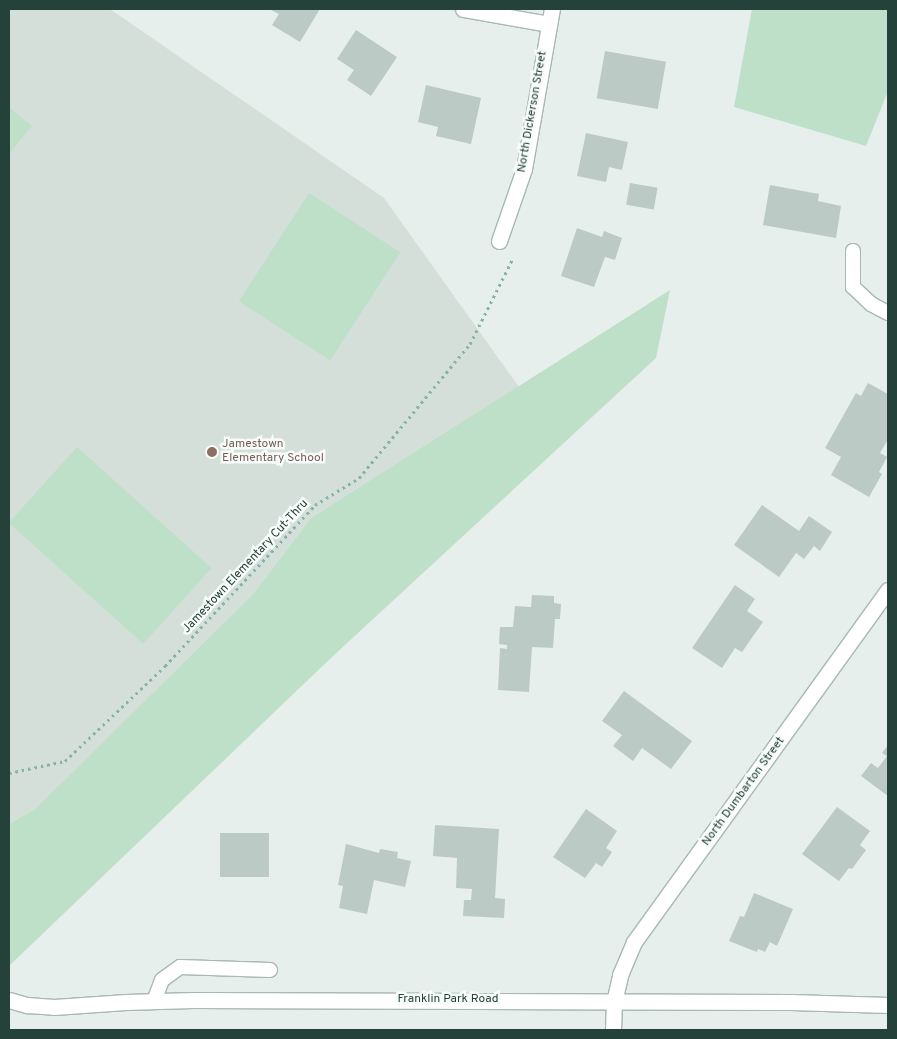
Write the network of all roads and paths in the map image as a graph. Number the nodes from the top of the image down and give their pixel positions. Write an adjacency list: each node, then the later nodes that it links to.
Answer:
1 (462, 9): 3 (street)
2 (552, 9): 3 (street, North Dickerson Street)
3 (549, 24): 4 (street, North Dickerson Street)
4 (498, 241)
5 (852, 251): 7 (lane)
6 (512, 258): 9 (path, Jamestown Elementary Cut-Thru)
7 (888, 313)
8 (888, 590): 13 (street, North Dumbarton Street)
9 (9, 774)
10 (270, 970): 12 (lane)
11 (9, 1000): 12 (street, Franklin Park Road)
12 (154, 1001): 13 (street, Franklin Park Road)
13 (614, 1002): 14 (street, Franklin Park Road); 15 (street, North Dumbarton Street)
14 (888, 1004)
15 (614, 1030)

